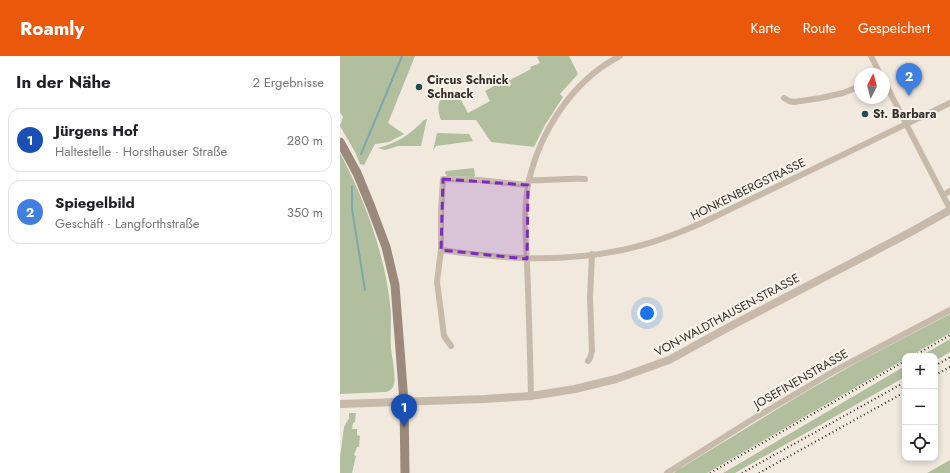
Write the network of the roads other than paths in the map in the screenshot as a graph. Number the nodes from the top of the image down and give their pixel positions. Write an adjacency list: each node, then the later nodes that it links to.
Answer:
1 (620, 56): 11 (street)
2 (871, 56): 3 (street)
3 (877, 68)
4 (854, 88): 6 (street)
5 (890, 93): 8 (street)
6 (784, 98)
7 (950, 103): 8 (street, HONKENBERGSTRASSE)
8 (906, 124): 13 (street); 16 (street, HONKENBERGSTRASSE)
9 (340, 142): 22 (main road)
10 (585, 179): 11 (street)
11 (529, 183): 15 (street); 17 (street)
12 (950, 191): 13 (street)
13 (943, 195): 14 (street)
14 (950, 210): 21 (street, VON-WALDTHAUSEN-STRASSE)
15 (441, 250): 17 (street, HONKENBERGSTRASSE); 19 (street)
16 (592, 254): 17 (street, HONKENBERGSTRASSE); 20 (street)
17 (527, 259): 21 (street)
18 (950, 310): 25 (street, JOSEFINENSTRASSE)
19 (451, 346)
20 (588, 361)
21 (531, 396): 22 (street, VON-WALDTHAUSEN-STRASSE)
22 (404, 402): 23 (street, VON-WALDTHAUSEN-STRASSE); 24 (main road)
23 (340, 404)
24 (404, 473)
25 (667, 473)

